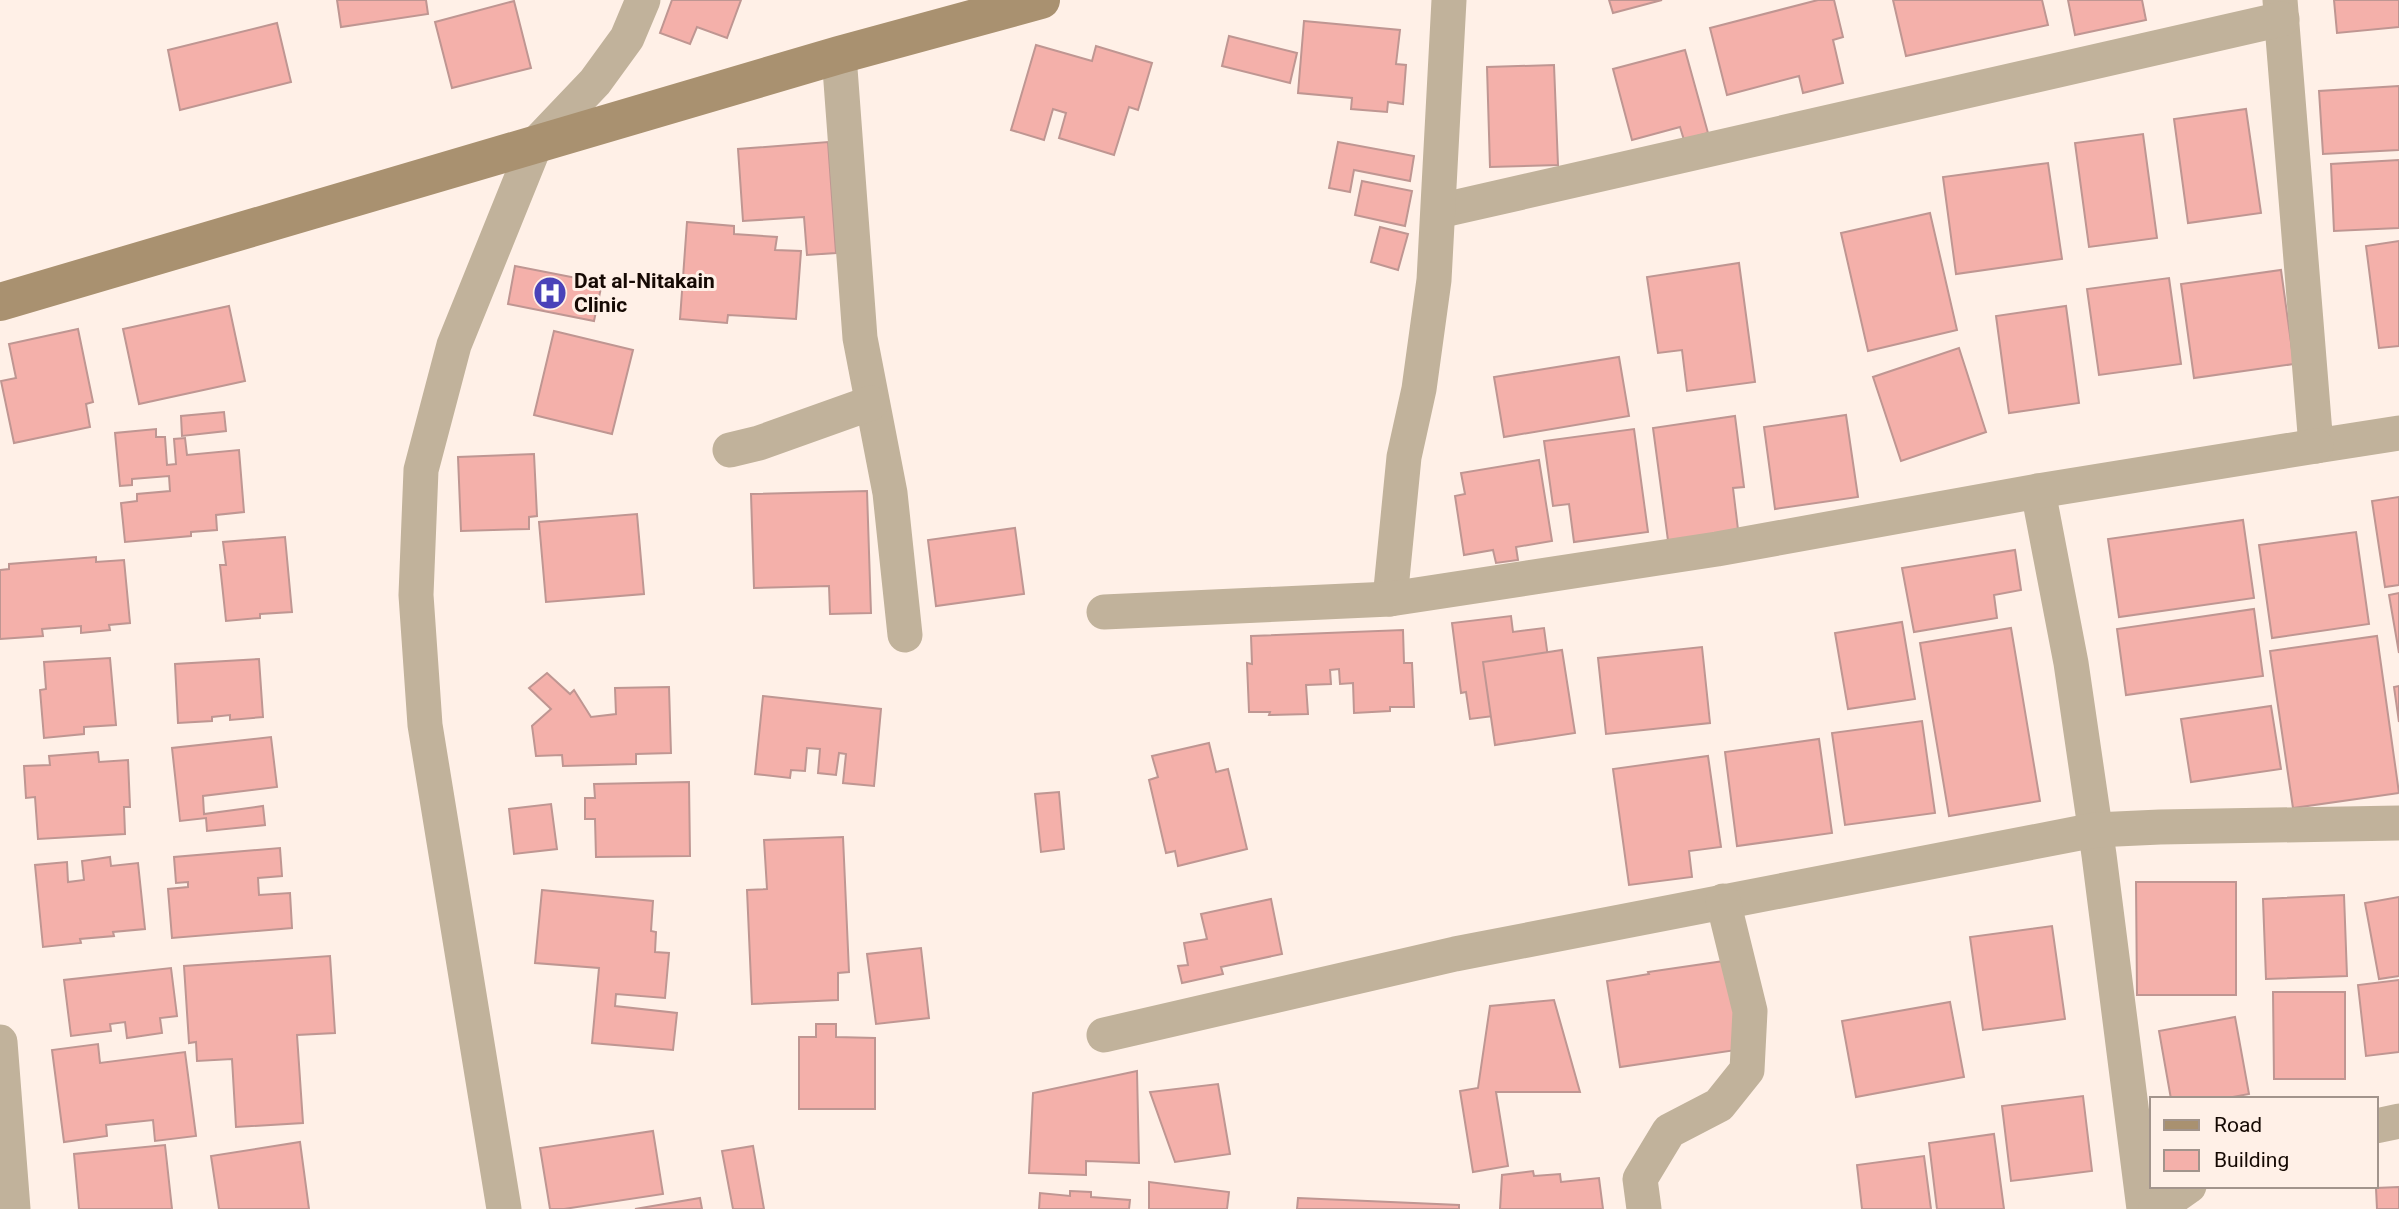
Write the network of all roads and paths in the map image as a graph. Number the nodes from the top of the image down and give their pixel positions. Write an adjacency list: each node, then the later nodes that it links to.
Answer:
1 (643, 0): 6 (street)
2 (1041, 0): 5 (main road)
3 (1449, 0): 7 (street)
4 (2281, 9): 7 (street); 11 (street)
5 (839, 55): 6 (main road); 9 (street)
6 (535, 145): 8 (main road); 26 (street)
7 (1439, 211): 14 (street)
8 (0, 302)
9 (871, 403): 12 (street); 16 (street)
10 (2399, 433): 11 (street)
11 (2316, 446): 13 (street)
12 (730, 450)
13 (2038, 491): 14 (street); 18 (street)
14 (1390, 599): 15 (street)
15 (1104, 612)
16 (905, 635)
17 (2399, 823): 18 (street)
18 (2095, 830): 19 (street); 28 (street)
19 (1723, 901): 20 (street); 27 (street)
20 (1104, 1035)
21 (0, 1042): 25 (street)
22 (2399, 1121): 23 (street)
23 (2378, 1126)
24 (2186, 1188): 29 (street)
25 (13, 1209)
26 (504, 1209)
27 (1644, 1209)
28 (2144, 1209)
29 (2156, 1209)

